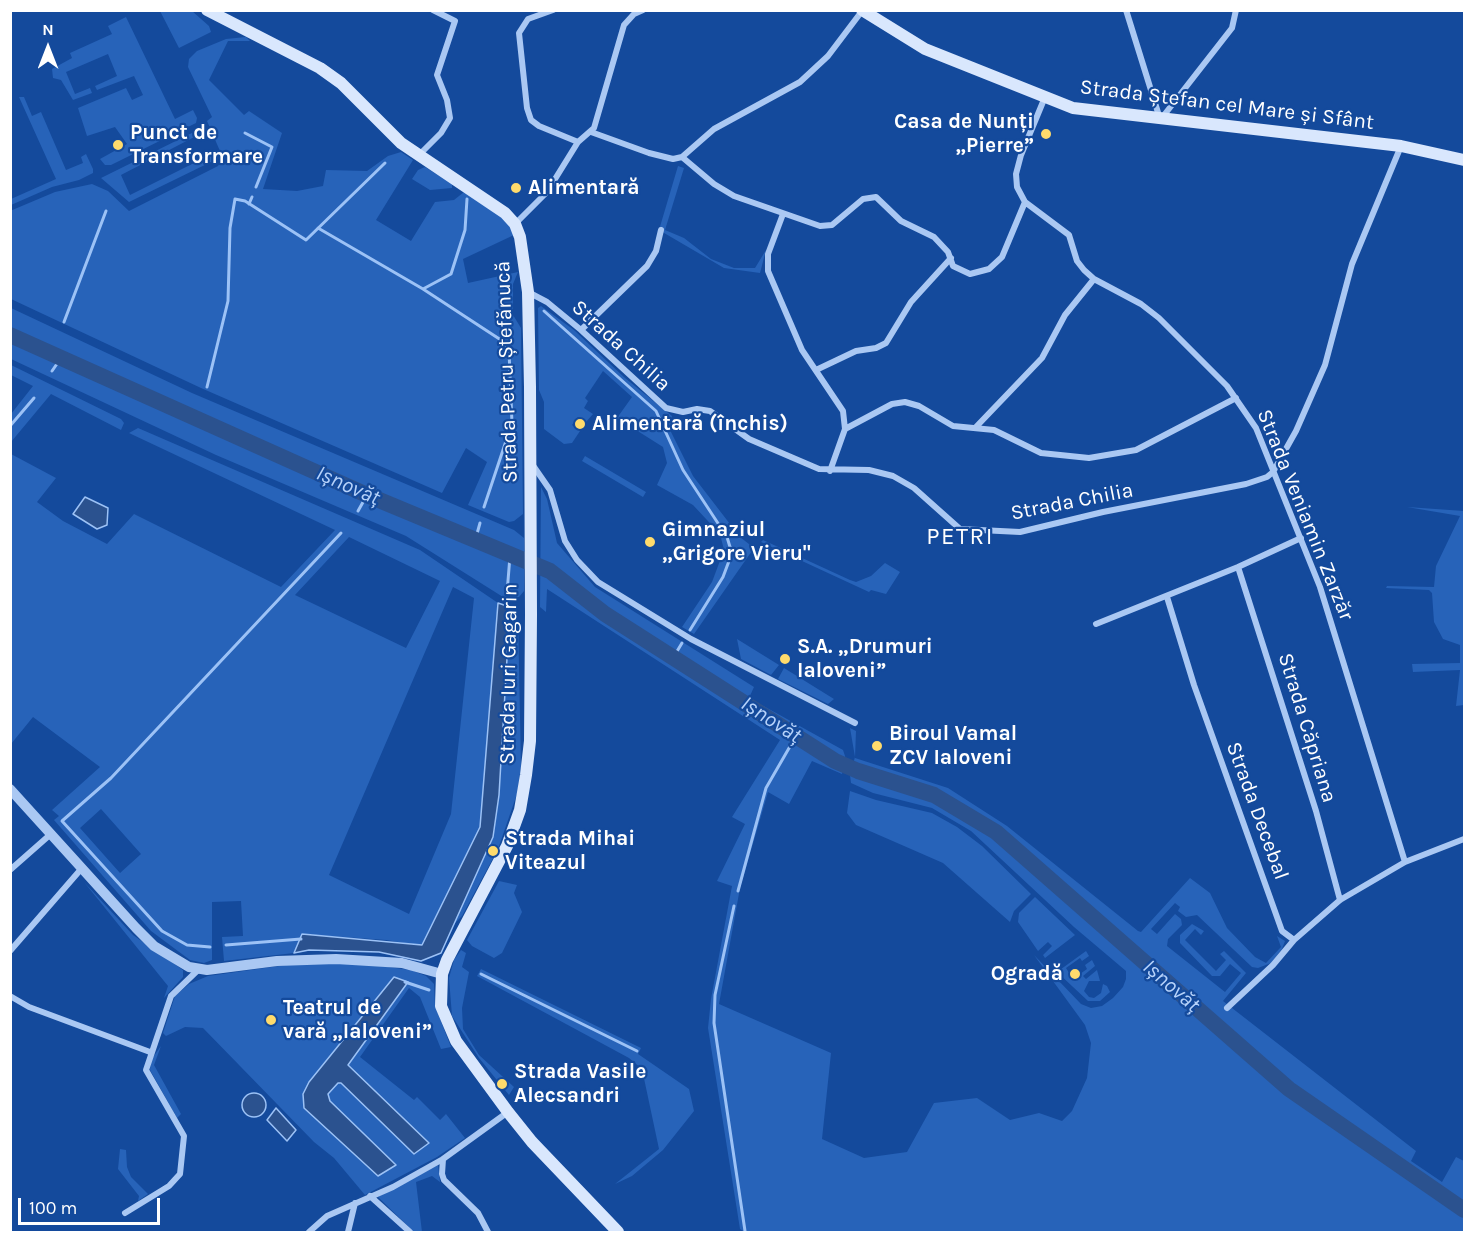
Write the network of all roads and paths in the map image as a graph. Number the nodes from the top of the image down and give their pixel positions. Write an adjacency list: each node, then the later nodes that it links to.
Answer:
1 (207, 10): 13 (main road)
2 (433, 10): 13 (street)
3 (553, 10): 11 (street)
4 (642, 10): 10 (street)
5 (1126, 10): 9 (street)
6 (1236, 10): 9 (street)
7 (862, 11): 8 (main road, Strada Ștefan cel Mare și Sfânt); 14 (street)
8 (1045, 98): 9 (main road, Strada Ștefan cel Mare și Sfânt); 16 (street)
9 (1160, 119): 12 (main road, Strada Ștefan cel Mare și Sfânt)
10 (591, 132): 11 (street); 14 (street)
11 (578, 142): 18 (street)
12 (1401, 146): 15 (main road, Strada Ștefan cel Mare și Sfânt); 30 (street)
13 (418, 155): 18 (main road)
14 (682, 157): 17 (street)
15 (1464, 160)
16 (1025, 202): 20 (street); 21 (street, Strada Veniamin Zarzăr)
17 (783, 213): 20 (street); 24 (street)
18 (515, 224): 22 (main road, Strada Petru Ștefănucă)
19 (661, 230): 23 (street)
20 (951, 258): 24 (street)
21 (1094, 279): 25 (street, Strada Veniamin Zarzăr); 26 (street)
22 (528, 292): 23 (street, Strada Chilia); 28 (main road, Strada Petru Ștefănucă)
23 (581, 330): 29 (street, Strada Chilia)
24 (816, 370): 27 (street)
25 (1236, 398): 26 (street); 30 (street, Strada Veniamin Zarzăr)
26 (975, 428): 27 (street)
27 (845, 429): 29 (street)
28 (530, 462): 31 (main road, Strada Petru Ștefănucă); 36 (street)
29 (830, 471): 30 (street, Strada Chilia)
30 (1273, 472): 32 (street, Strada Veniamin Zarzăr)
31 (531, 538): 47 (main road, Strada Iuri Gagarin)
32 (1301, 538): 33 (street); 40 (street, Strada Veniamin Zarzăr)
33 (1238, 567): 34 (street); 43 (street, Strada Căpriana)
34 (1167, 597): 35 (street); 44 (street, Strada Decebal)
35 (1096, 624)
36 (855, 723)
37 (10, 789): 38 (street)
38 (52, 832): 41 (street); 42 (street)
39 (1464, 839): 40 (street)
40 (1405, 862): 43 (street)
41 (82, 868): 45 (street); 46 (street)
42 (10, 870)
43 (1340, 900): 44 (street)
44 (1294, 940): 49 (street)
45 (10, 951)
46 (198, 969): 47 (street); 50 (street)
47 (442, 974): 51 (main road, Strada Iuri Gagarin)
48 (10, 996): 50 (street)
49 (1227, 1008)
50 (150, 1052): 55 (street)
51 (508, 1112): 52 (street); 60 (main road, Strada Iuri Gagarin)
52 (443, 1159): 53 (street); 59 (street)
53 (370, 1196): 54 (street); 58 (street)
54 (355, 1203): 56 (street); 57 (street)
55 (125, 1213)
56 (309, 1233)
57 (348, 1233)
58 (410, 1233)
59 (488, 1233)
60 (618, 1233)

